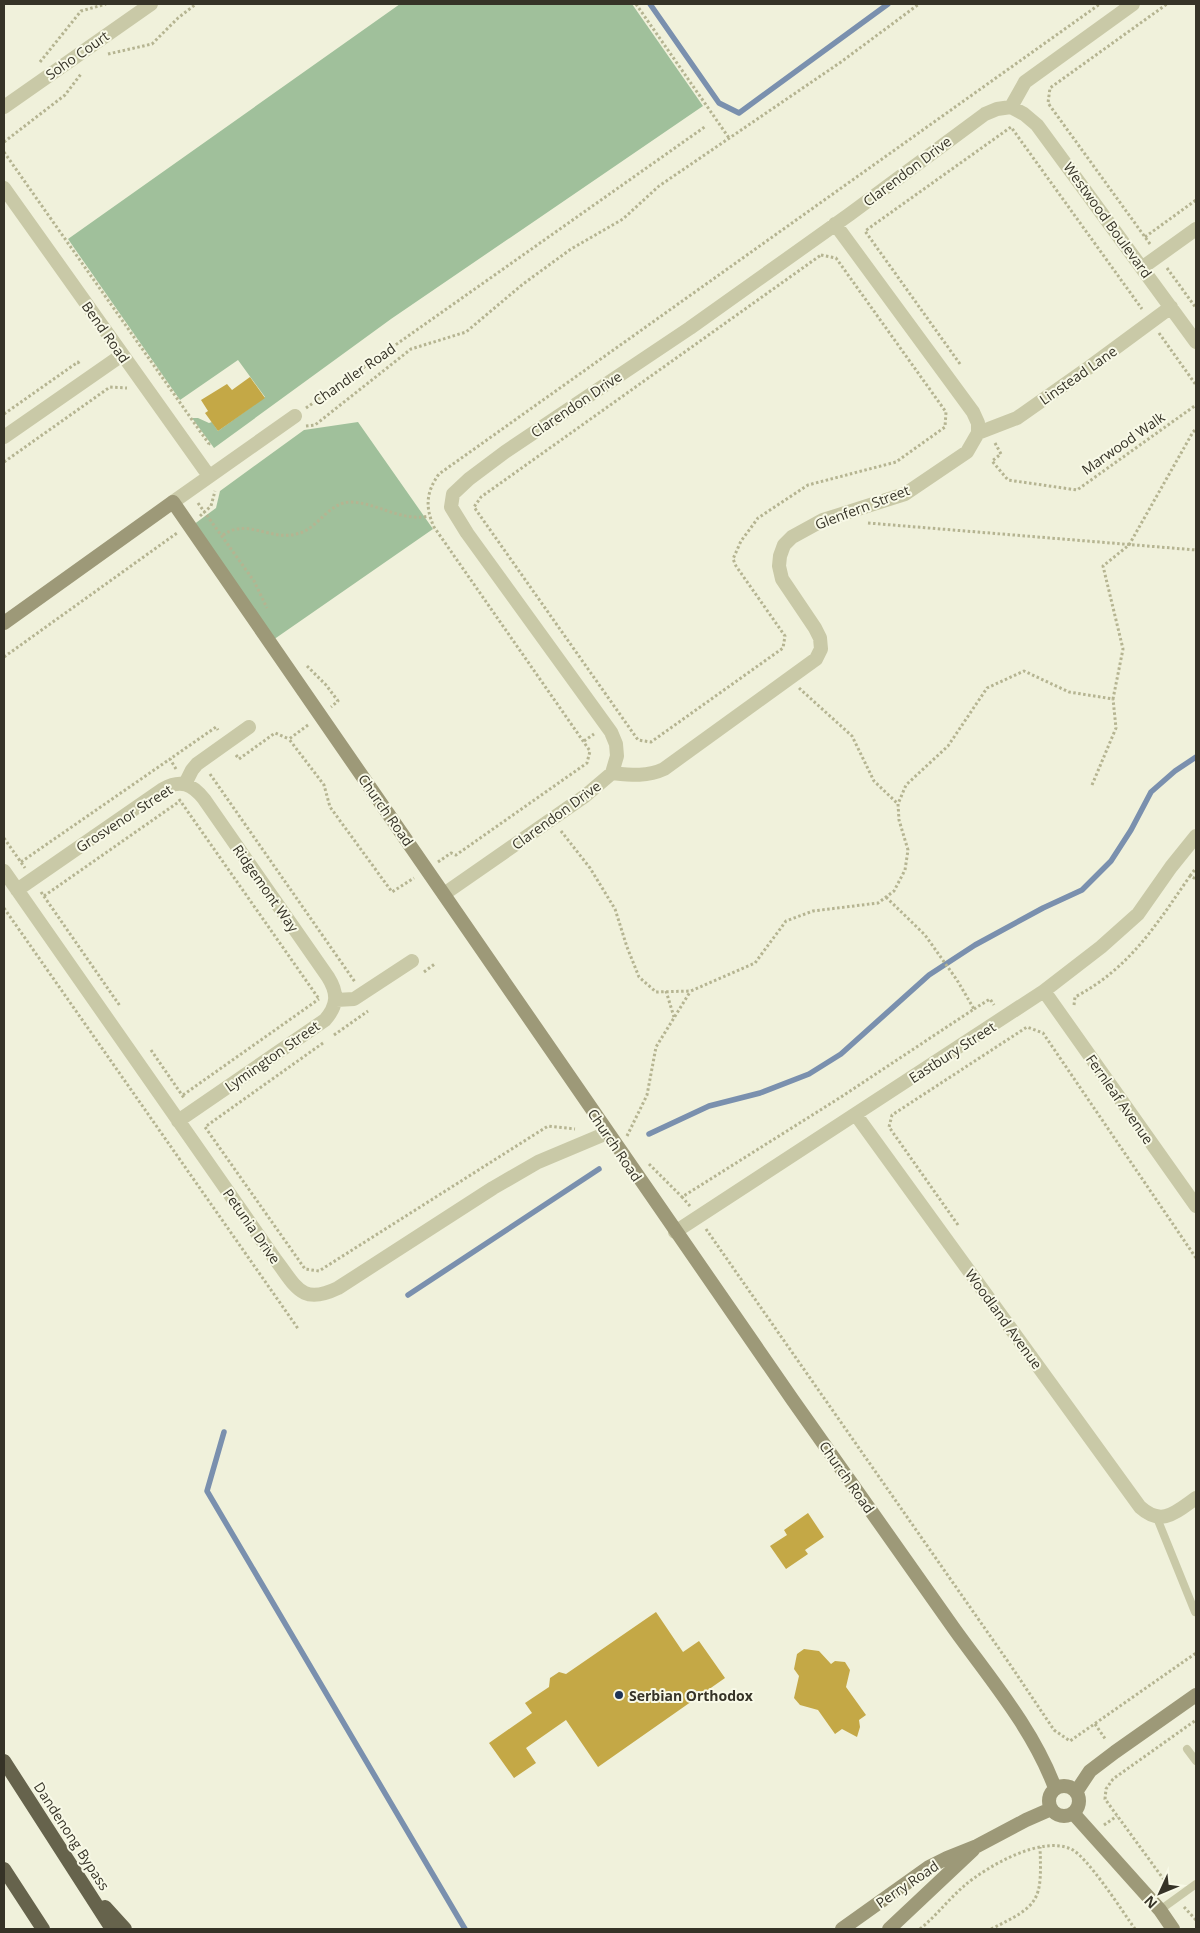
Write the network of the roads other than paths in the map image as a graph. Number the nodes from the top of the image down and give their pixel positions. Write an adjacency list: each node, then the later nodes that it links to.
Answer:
1 (151, 4): 3 (street, Soho Court)
2 (1134, 4): 4 (street)
3 (4, 107)
4 (1011, 107): 6 (street, Clarendon Drive); 8 (street, Westwood Boulevard)
5 (4, 188): 11 (street, Bend Road)
6 (835, 224): 13 (street); 19 (street, Clarendon Drive)
7 (1196, 229): 8 (street)
8 (1143, 267): 9 (street, Westwood Boulevard)
9 (1171, 307): 10 (street, Westwood Boulevard); 13 (street, Linstead Lane)
10 (1196, 342)
11 (122, 355): 14 (street); 15 (street, Bend Road)
12 (295, 416): 15 (street)
13 (978, 434): 19 (street, Glenfern Street)
14 (4, 437)
15 (213, 480): 16 (street)
16 (173, 502): 17 (main road); 24 (main road, Church Road)
17 (4, 623)
18 (249, 727): 20 (street, Grosvenor Street)
19 (612, 773): 24 (street, Clarendon Drive)
20 (185, 784): 23 (street, Grosvenor Street); 27 (street, Ridgemont Way)
21 (1196, 836): 26 (street, Eastbury Street)
22 (4, 871): 23 (street, Petunia Drive)
23 (17, 890): 29 (street, Petunia Drive)
24 (444, 894): 30 (main road, Church Road)
25 (412, 961): 27 (street)
26 (1044, 991): 28 (street, Eastbury Street); 31 (street, Fernleaf Avenue)
27 (336, 1000): 29 (street, Lymington Street)
28 (856, 1115): 32 (street, Eastbury Street); 34 (street, Woodland Avenue)
29 (178, 1121): 30 (street, Petunia Drive)
30 (607, 1133): 32 (main road, Church Road)
31 (1196, 1206)
32 (675, 1232): 40 (main road, Church Road)
33 (1196, 1498): 34 (street)
34 (1157, 1518): 35 (lane)
35 (1195, 1612)
36 (1196, 1695): 41 (main road)
37 (1187, 1749): 39 (lane)
38 (4, 1760): 46 (highway, Dandenong Bypass)
39 (1196, 1761)
40 (1055, 1788): 41 (main road); 42 (main road)
41 (1076, 1792): 43 (main road)
42 (1051, 1809): 43 (main road); 44 (main road, Perry Road)
43 (1072, 1813): 48 (main road)
44 (977, 1846): 52 (main road, Perry Road); 53 (main road, Perry Road)
45 (4, 1869): 49 (highway)
46 (82, 1881): 50 (highway, Dandenong Bypass); 51 (highway)
47 (1196, 1884): 48 (lane)
48 (1160, 1910): 54 (main road)
49 (43, 1929)
50 (112, 1929)
51 (125, 1929)
52 (842, 1929)
53 (889, 1929)
54 (1173, 1929)

